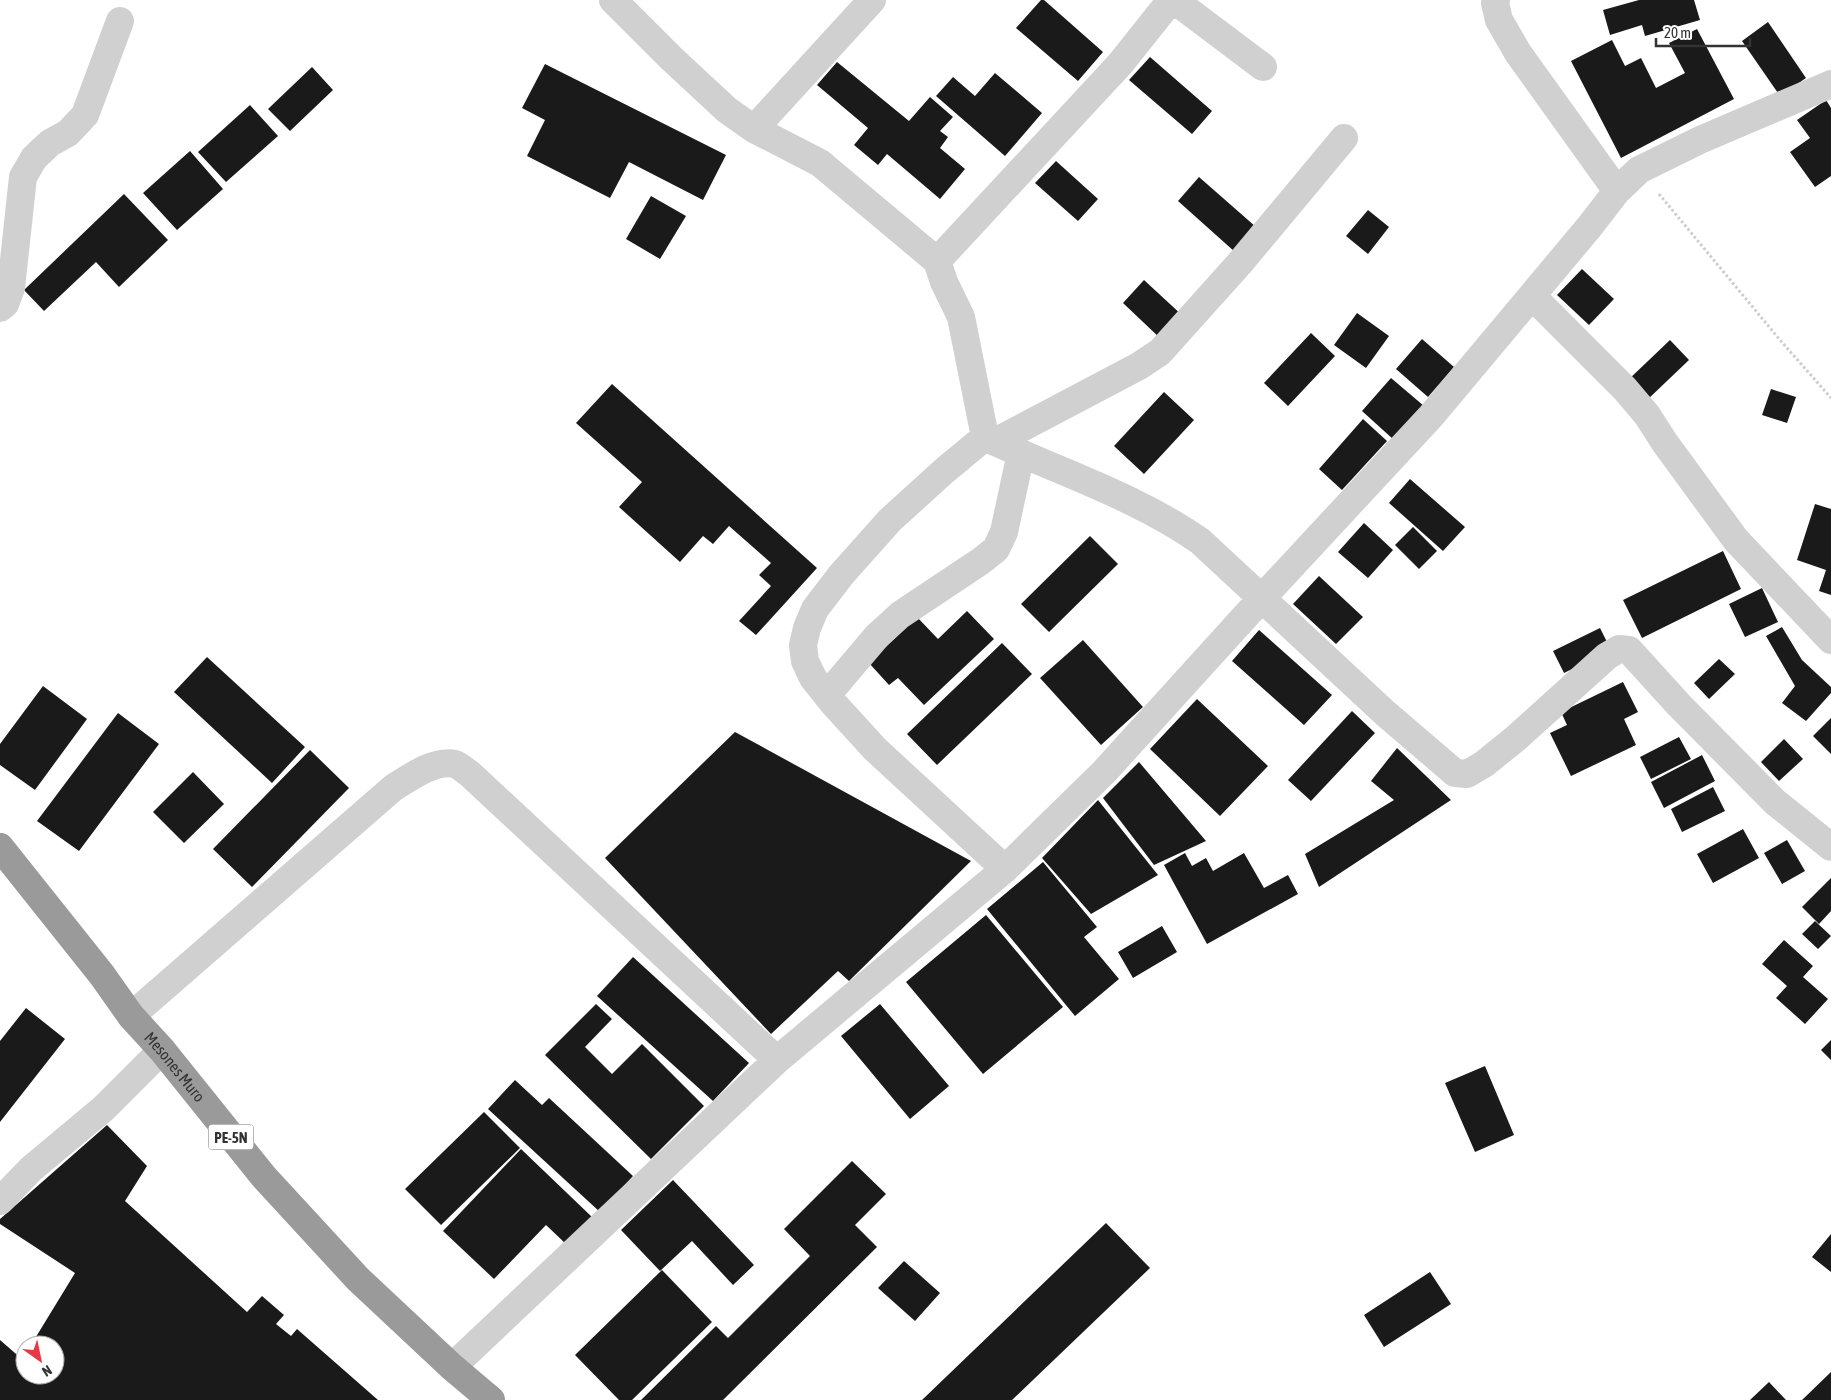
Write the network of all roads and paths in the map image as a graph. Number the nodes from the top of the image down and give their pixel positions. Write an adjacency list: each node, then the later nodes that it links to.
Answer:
1 (613, 0): 8 (street)
2 (872, 0): 8 (street)
3 (1173, 0): 6 (street); 12 (street)
4 (1496, 0): 11 (street)
5 (120, 22): 14 (street)
6 (1263, 67)
7 (1831, 84): 10 (street)
8 (754, 129): 12 (street)
9 (1344, 138): 16 (street)
10 (1639, 170): 11 (street); 15 (path)
11 (1617, 191): 13 (street)
12 (937, 261): 16 (street)
13 (1532, 296): 18 (street); 19 (street)
14 (0, 308)
15 (1831, 398)
16 (990, 439): 17 (street); 20 (street)
17 (1021, 453): 18 (street); 20 (street)
18 (1261, 599): 21 (street); 23 (street)
19 (1831, 640)
20 (826, 695): 23 (street)
21 (1831, 847)
22 (3, 857): 24 (highway, Mesones Muro / PE-5N)
23 (1005, 869): 26 (street)
24 (131, 1016): 25 (highway, Mesones Muro / PE-5N); 26 (street)
25 (162, 1050): 27 (street); 28 (highway, Mesones Muro / PE-5N)
26 (777, 1060): 28 (street)
27 (0, 1201)
28 (452, 1367): 29 (highway, Mesones Muro / PE-5N)
29 (492, 1400)

